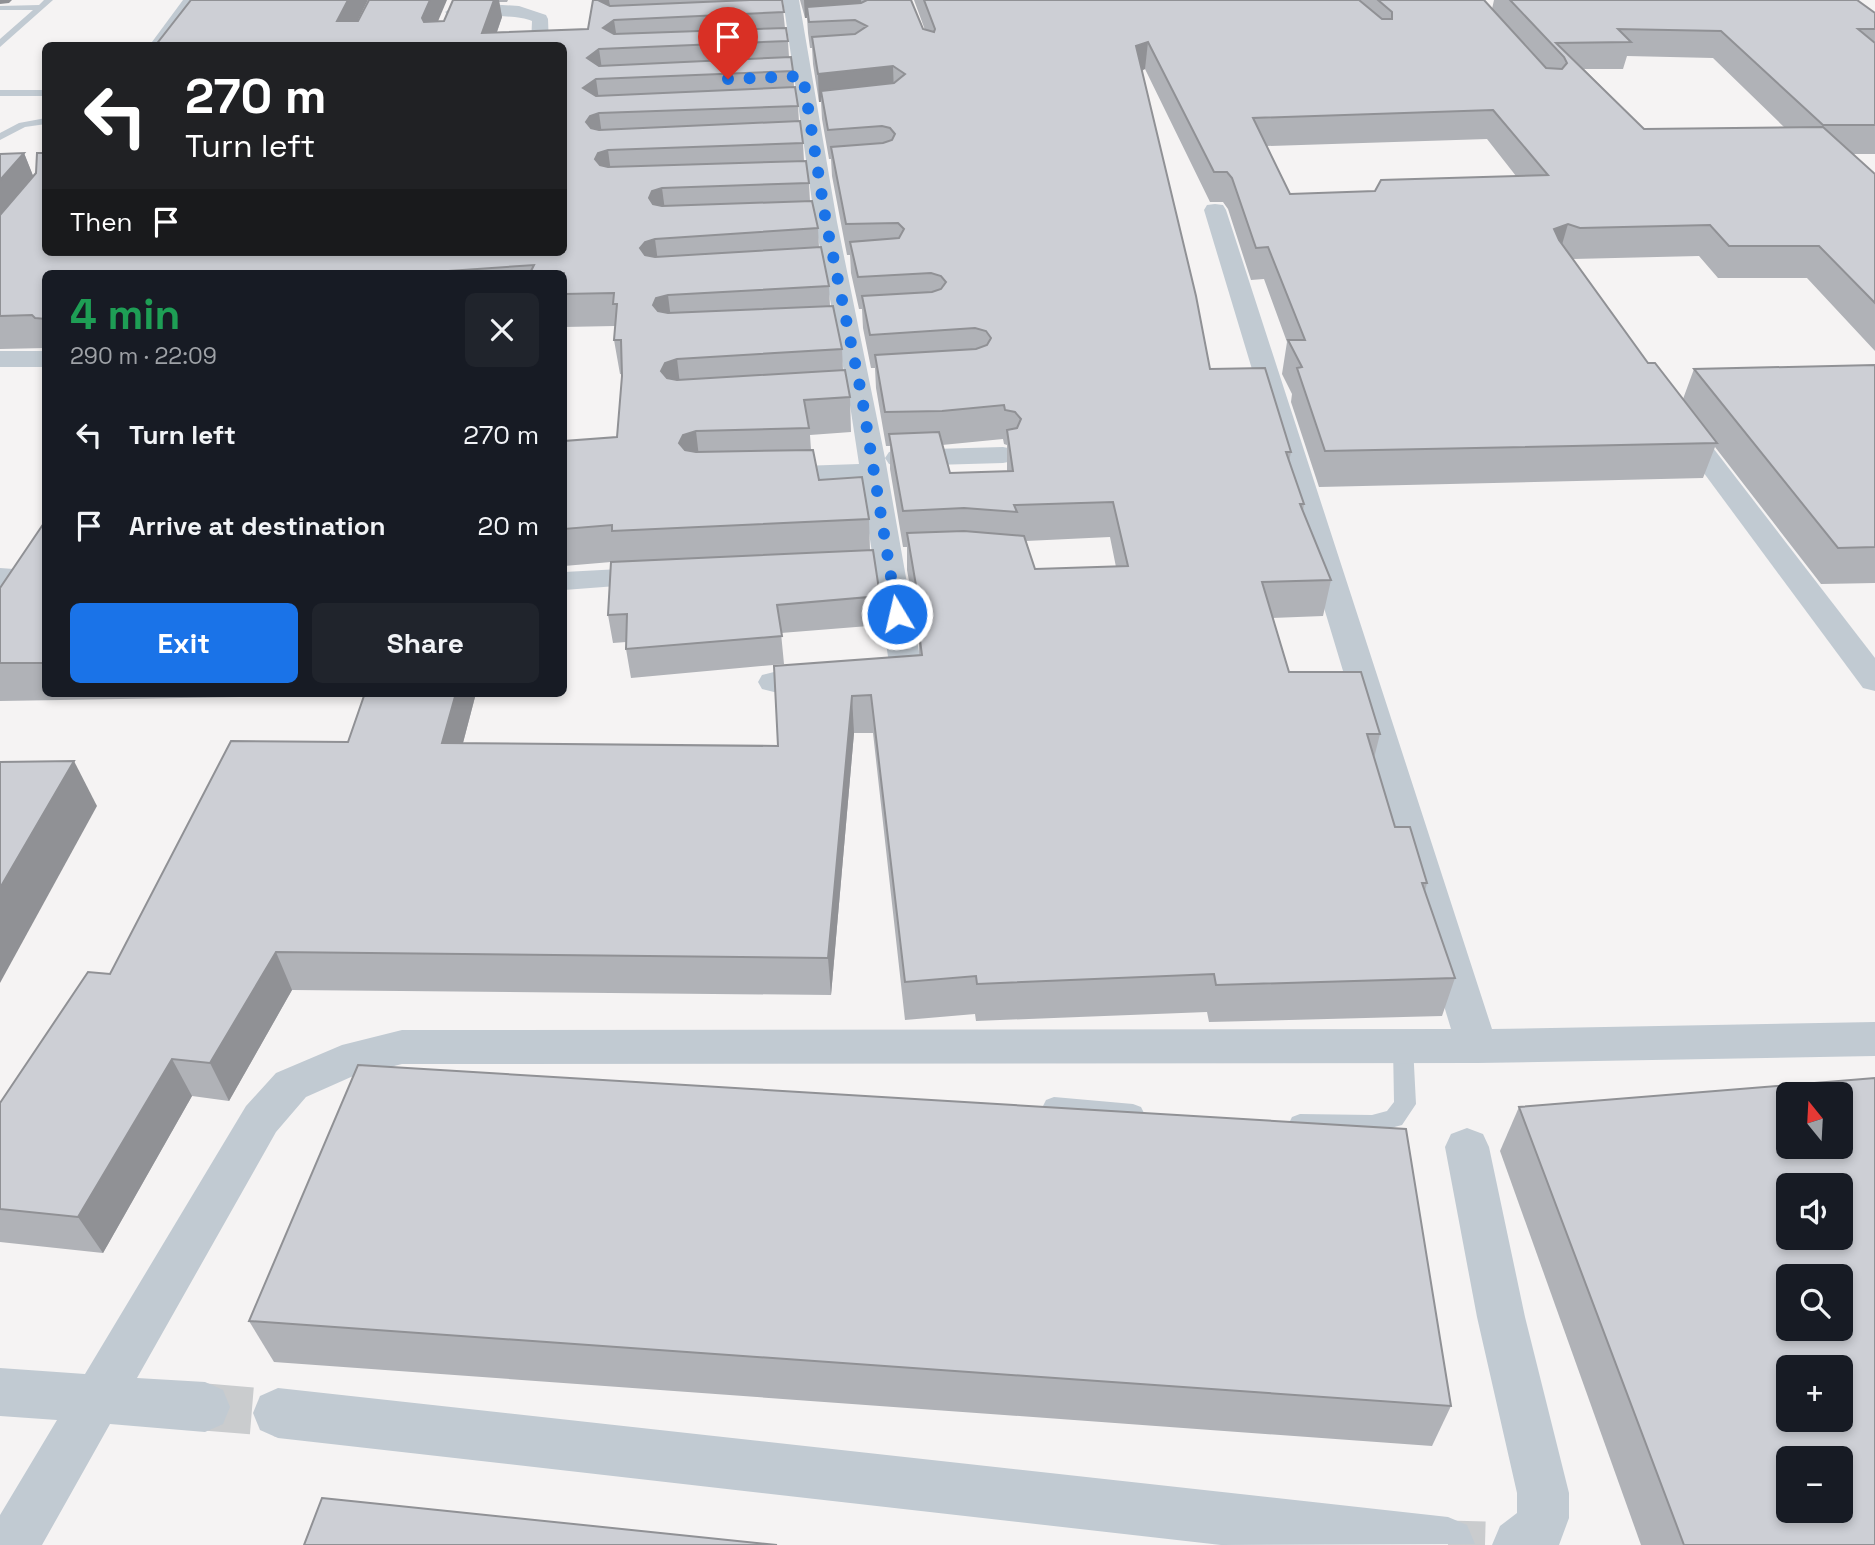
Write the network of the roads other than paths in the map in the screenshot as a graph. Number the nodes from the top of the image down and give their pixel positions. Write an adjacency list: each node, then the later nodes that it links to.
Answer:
1 (191, 0): 5 (street)
2 (46, 3): 3 (lane); 7 (lane)
3 (0, 8)
4 (452, 12): 6 (street)
5 (159, 42)
6 (540, 42)
7 (0, 44)
8 (802, 63): 13 (street)
9 (0, 93): 10 (lane)
10 (42, 93)
11 (42, 122): 12 (lane)
12 (0, 137)
13 (814, 142): 14 (street); 16 (street)
14 (788, 143)
15 (844, 167): 16 (street)
16 (819, 175): 17 (street); 19 (street)
17 (792, 182)
18 (1215, 209): 40 (street)
19 (826, 222): 20 (street); 21 (street)
20 (799, 223)
21 (842, 265): 22 (street); 23 (street)
22 (808, 270)
23 (854, 322): 24 (street); 28 (street)
24 (820, 329)
25 (0, 359): 26 (street)
26 (42, 359)
27 (884, 377): 28 (street)
28 (859, 386): 29 (street); 32 (street)
29 (833, 394)
30 (1668, 407): 36 (street)
31 (1003, 455): 32 (street)
32 (872, 465): 33 (street); 37 (street)
33 (740, 476)
34 (686, 575): 35 (street)
35 (567, 581)
36 (1875, 681)
37 (774, 682)
38 (1875, 1039): 40 (street)
39 (1403, 1046): 40 (street); 43 (lane); 46 (street)
40 (1477, 1046)
41 (1054, 1106): 42 (lane)
42 (1149, 1114)
43 (1273, 1121)
44 (1467, 1147): 51 (street)
45 (0, 1392): 46 (street)
46 (98, 1398): 47 (street); 50 (street)
47 (205, 1407)
48 (278, 1413): 49 (street)
49 (1448, 1544)
50 (12, 1545)
51 (1519, 1545)

